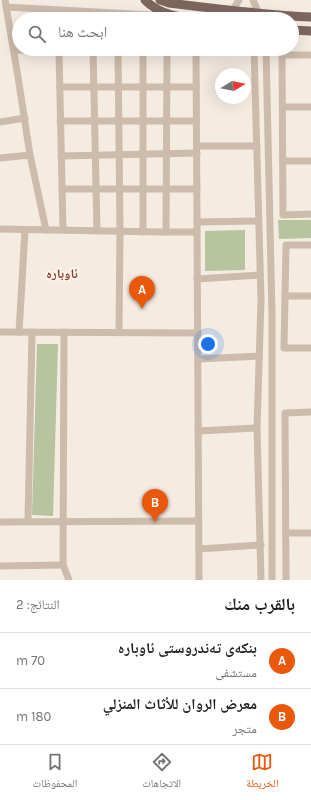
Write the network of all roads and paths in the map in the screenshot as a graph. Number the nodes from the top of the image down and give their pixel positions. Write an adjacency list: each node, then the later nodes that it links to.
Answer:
1 (145, 0): 8 (main road)
2 (160, 0): 6 (main road)
3 (239, 0): 6 (street)
4 (253, 0): 10 (street)
5 (5, 3): 7 (street); 15 (street)
6 (232, 11): 9 (main road)
7 (67, 12)
8 (163, 12)
9 (241, 12)
10 (258, 12)
11 (299, 17): 12 (main road)
12 (311, 17)
13 (299, 30): 14 (main road)
14 (311, 31)
15 (12, 40)
16 (299, 55): 17 (street)
17 (311, 55)
18 (15, 56): 36 (street)
19 (59, 56): 28 (street)
20 (93, 56): 29 (street)
21 (118, 56): 30 (street)
22 (143, 56): 31 (street)
23 (168, 56): 32 (street)
24 (196, 56): 33 (street)
25 (254, 56): 44 (street)
26 (266, 56): 87 (street)
27 (282, 56): 34 (street)
28 (60, 87): 29 (street); 37 (street)
29 (93, 87): 30 (street); 38 (street)
30 (118, 87): 31 (street); 39 (street)
31 (143, 87): 32 (street); 40 (street)
32 (167, 87): 33 (street); 41 (street)
33 (196, 87): 42 (street)
34 (283, 107): 35 (street); 53 (street)
35 (311, 107)
36 (24, 118): 43 (street); 48 (street)
37 (60, 121): 38 (street); 51 (street)
38 (94, 121): 39 (street); 49 (street)
39 (119, 121): 40 (street); 50 (street)
40 (143, 121): 41 (street); 46 (street)
41 (167, 121): 42 (street); 47 (street)
42 (196, 121): 45 (street)
43 (0, 122)
44 (257, 146): 45 (street); 62 (street)
45 (197, 150): 47 (street); 60 (street)
46 (143, 154): 47 (street); 50 (street); 57 (street)
47 (166, 154): 59 (street)
48 (30, 155): 52 (street); 66 (street)
49 (95, 155): 50 (street); 51 (street); 55 (street)
50 (119, 155): 56 (street)
51 (61, 156): 58 (street)
52 (0, 158)
53 (283, 161): 54 (street); 61 (street)
54 (311, 161)
55 (96, 188): 56 (street); 58 (street); 68 (street)
56 (120, 188): 57 (street); 69 (street)
57 (143, 188): 59 (street); 70 (street)
58 (62, 189): 67 (street)
59 (166, 189): 60 (street); 71 (street)
60 (197, 189): 63 (street)
61 (311, 214)
62 (258, 221): 63 (street); 74 (street)
63 (197, 222): 72 (street)
64 (0, 229): 65 (street)
65 (25, 230): 66 (street); 79 (street)
66 (46, 230): 67 (street)
67 (63, 230): 68 (street)
68 (96, 231): 69 (street)
69 (120, 232): 70 (street); 82 (street)
70 (143, 232): 71 (street)
71 (166, 232): 72 (street)
72 (197, 232): 75 (street)
73 (311, 245): 76 (street)
74 (260, 275): 75 (street); 85 (street)
75 (197, 279): 83 (street)
76 (285, 296): 77 (street); 84 (street)
77 (311, 296)
78 (0, 332): 79 (street)
79 (19, 332): 80 (street)
80 (32, 332): 81 (street); 92 (street)
81 (64, 332): 82 (street); 93 (street)
82 (119, 332): 83 (street)
83 (198, 333): 86 (street)
84 (311, 348)
85 (259, 356): 86 (street); 88 (street)
86 (198, 359): 91 (street)
87 (272, 392): 88 (street); 105 (street)
88 (258, 393): 90 (street)
89 (311, 412): 97 (street)
90 (257, 428): 91 (street); 98 (street)
91 (198, 431): 94 (street)
92 (28, 521): 93 (street); 95 (street)
93 (63, 521): 94 (street); 100 (street)
94 (199, 521): 99 (street)
95 (0, 522)
96 (311, 532): 97 (street)
97 (286, 533): 106 (street)
98 (261, 545): 99 (street); 104 (street)
99 (199, 549): 103 (street)
100 (63, 565): 101 (street); 102 (street)
101 (0, 566)
102 (69, 580)
103 (199, 580)
104 (261, 580)
105 (272, 580)
106 (286, 580)

